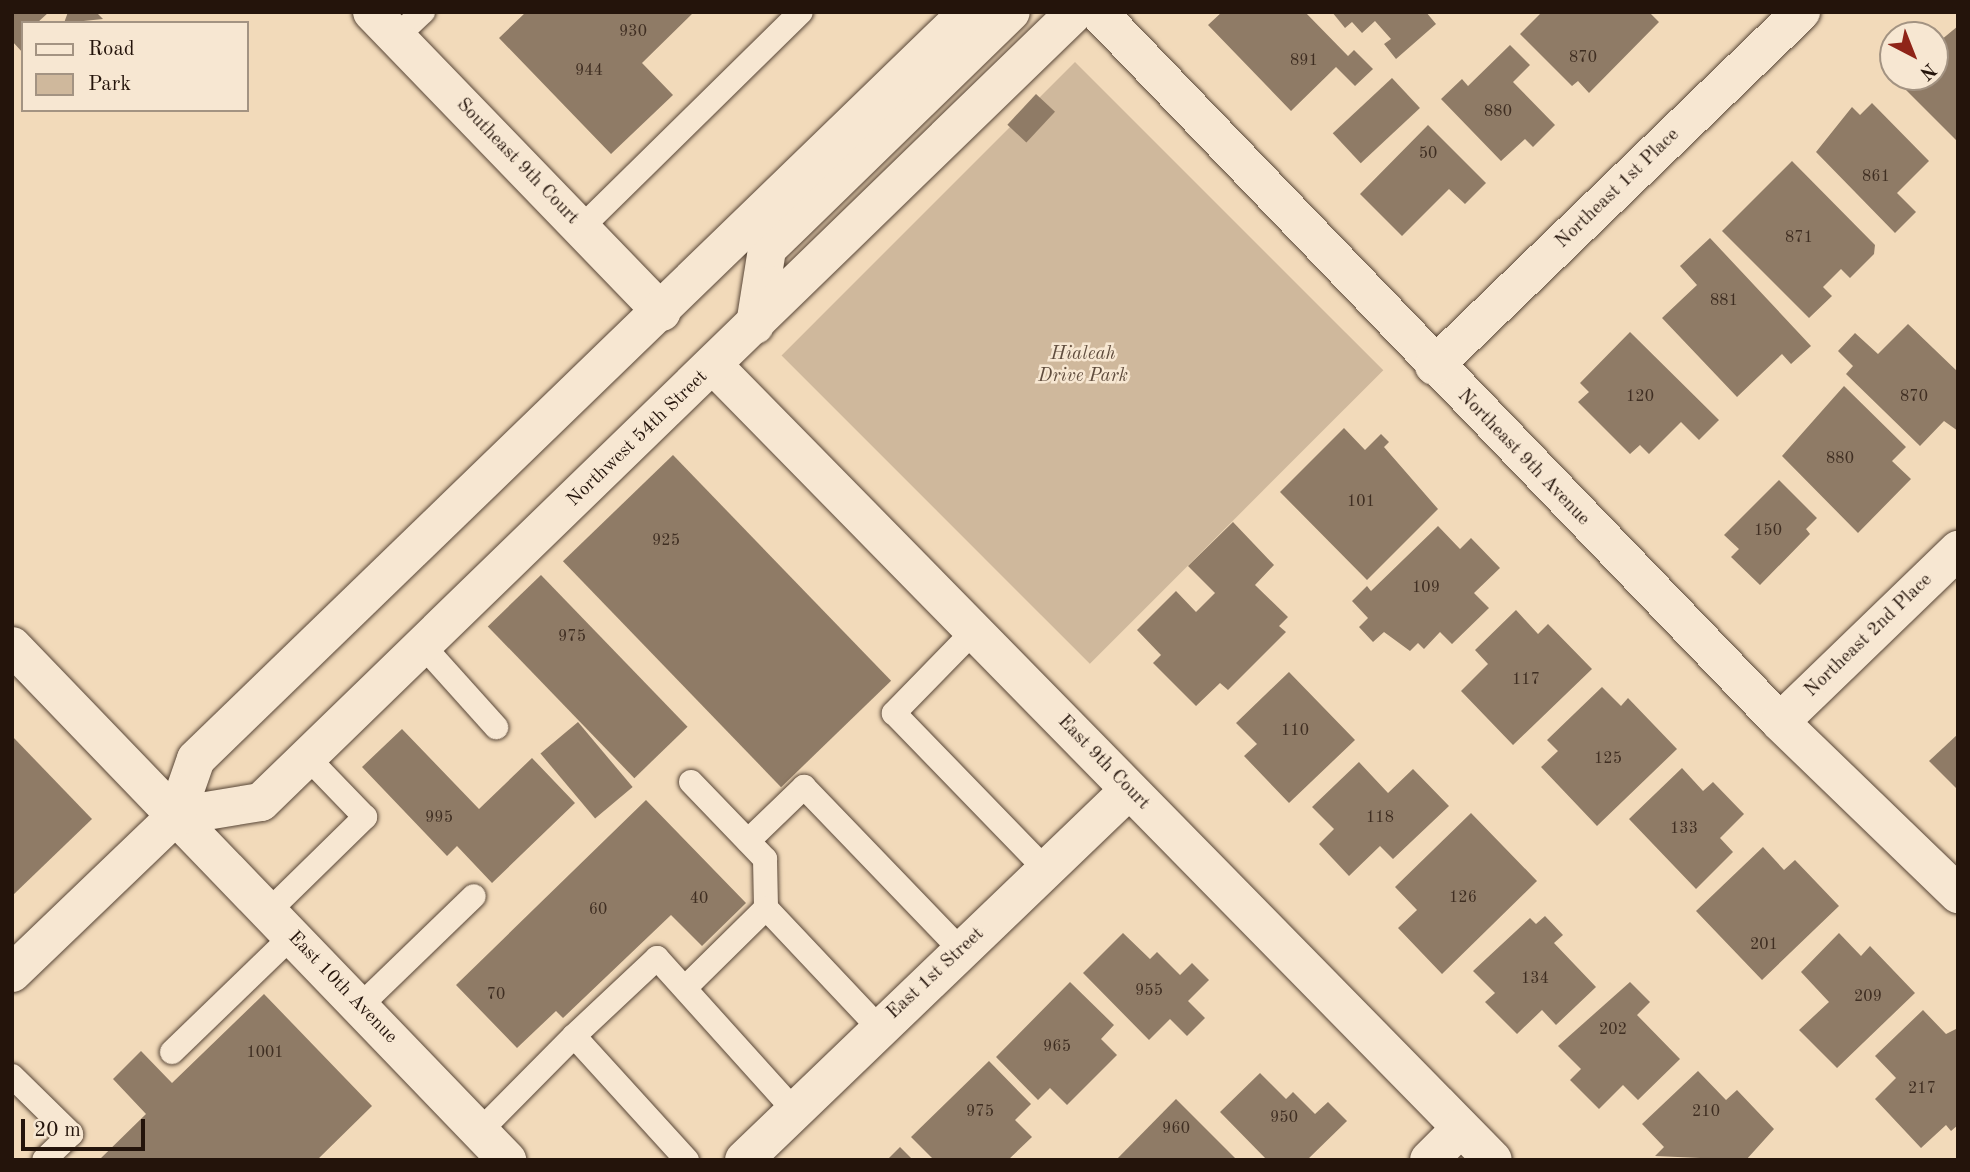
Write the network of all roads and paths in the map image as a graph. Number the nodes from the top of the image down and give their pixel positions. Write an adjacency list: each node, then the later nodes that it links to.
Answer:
1 (801, 12): 8 (lane)
2 (968, 12): 9 (street)
3 (1011, 12): 10 (street)
4 (1075, 12): 10 (street, Northwest 54th Street)
5 (1098, 12): 12 (street, Northeast 9th Avenue)
6 (1801, 12): 12 (street, Northeast 1st Place)
7 (397, 21): 8 (street, Southeast 9th Court)
8 (581, 228): 9 (street, Southeast 9th Court)
9 (662, 312): 22 (street)
10 (755, 325): 11 (street, Northwest 54th Street)
11 (714, 366): 14 (street, East 9th Court); 16 (street, Northwest 54th Street)
12 (1434, 366): 17 (street, Northeast 9th Avenue)
13 (1958, 550): 17 (street, Northeast 2nd Place)
14 (974, 631): 21 (street, East 9th Court); 24 (lane)
15 (12, 646): 22 (street, East 10th Avenue)
16 (424, 648): 18 (lane); 19 (street, Northwest 54th Street)
17 (1780, 722): 25 (street, Northeast 9th Avenue)
18 (496, 727)
19 (308, 758): 22 (street, Northwest 54th Street); 28 (lane)
20 (691, 782): 23 (lane)
21 (1129, 790): 24 (street, East 1st Street); 38 (street, East 9th Court)
22 (176, 816): 28 (street, East 10th Avenue); 30 (street)
23 (748, 841): 27 (lane); 29 (lane)
24 (1046, 870): 29 (street, East 1st Street)
25 (1958, 894)
26 (474, 896): 32 (lane)
27 (766, 908): 31 (lane); 33 (lane)
28 (280, 924): 32 (street, East 10th Avenue); 35 (lane)
29 (962, 951): 33 (street, East 1st Street)
30 (12, 973)
31 (685, 988): 34 (lane); 37 (lane)
32 (360, 1006): 39 (street, East 10th Avenue)
33 (879, 1028): 37 (street, East 1st Street)
34 (574, 1036): 39 (lane); 42 (lane)
35 (172, 1052)
36 (12, 1076): 40 (lane)
37 (795, 1111): 43 (street, East 1st Street)
38 (1461, 1128): 44 (street); 45 (street, East 9th Court)
39 (480, 1131): 41 (street, East 10th Avenue)
40 (44, 1160)
41 (507, 1160)
42 (687, 1160)
43 (744, 1160)
44 (1429, 1160)
45 (1493, 1160)

